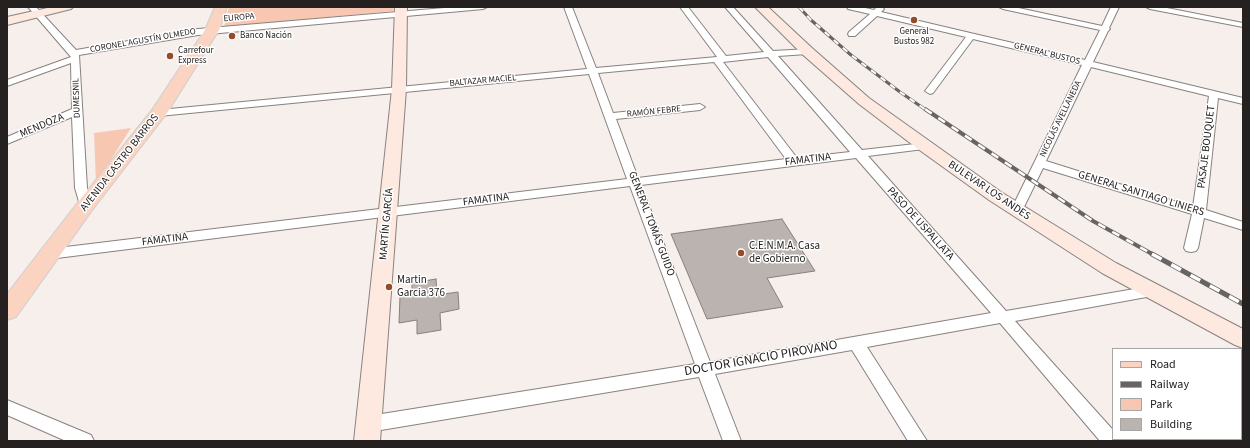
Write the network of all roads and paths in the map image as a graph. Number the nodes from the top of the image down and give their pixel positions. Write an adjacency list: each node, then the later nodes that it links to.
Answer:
1 (67, 7): 12 (main road)
2 (221, 7): 18 (main road, AVENIDA CASTRO BARROS)
3 (483, 7): 13 (street, EUROPA)
4 (568, 7): 26 (street, GENERAL TOMÁS GUIDO)
5 (684, 7): 24 (street)
6 (729, 7): 22 (street, PASO DE USPALLATA)
7 (761, 7): 21 (main road, BULEVAR LOS ANDES)
8 (851, 7): 14 (street, GENERAL BUSTOS)
9 (1003, 7): 17 (street)
10 (1115, 7): 17 (street, NICOLÁS AVELLANEDA)
11 (1150, 7): 16 (street)
12 (36, 10): 15 (main road); 23 (street)
13 (401, 10): 18 (street, EUROPA); 28 (main road, MARTÍN GARCÍA)
14 (880, 10): 19 (street); 20 (street, GENERAL BUSTOS)
15 (7, 21)
16 (1243, 25)
17 (1106, 29): 25 (street, NICOLÁS AVELLANEDA)
18 (212, 30): 23 (street, CORONEL AGUSTÍN OLMEDO); 34 (main road, AVENIDA CASTRO BARROS)
19 (852, 34)
20 (971, 36): 25 (street, GENERAL BUSTOS); 29 (street)
21 (807, 51): 22 (street, BALTAZAR MACIEL); 37 (main road, BULEVAR LOS ANDES)
22 (770, 54): 24 (street, BALTAZAR MACIEL); 38 (street, PASO DE USPALLATA)
23 (75, 56): 27 (street, CORONEL AGUSTÍN OLMEDO); 33 (street, DUMESNIL)
24 (720, 59): 26 (street, BALTAZAR MACIEL); 39 (street)
25 (1088, 64): 30 (street, GENERAL BUSTOS); 40 (street, NICOLÁS AVELLANEDA)
26 (592, 71): 28 (street, BALTAZAR MACIEL); 35 (street, GENERAL TOMÁS GUIDO)
27 (7, 83)
28 (399, 89): 34 (street, BALTAZAR MACIEL); 44 (main road, MARTÍN GARCÍA)
29 (930, 91)
30 (1214, 94): 31 (street, GENERAL BUSTOS); 45 (street, PASAJE BOUQUET)
31 (1243, 101)
32 (700, 107): 35 (street, RAMÓN FEBRE)
33 (77, 111): 36 (street, MENDOZA); 42 (street, DUMESNIL)
34 (159, 113): 42 (main road, AVENIDA CASTRO BARROS)
35 (609, 117): 41 (street, GENERAL TOMÁS GUIDO)
36 (7, 141)
37 (924, 146): 38 (street, FAMATINA); 43 (main road, BULEVAR LOS ANDES)
38 (858, 154): 39 (street, FAMATINA); 51 (street, PASO DE USPALLATA)
39 (794, 162): 41 (street, FAMATINA)
40 (1039, 163): 43 (street, NICOLÁS AVELLANEDA); 45 (street, GENERAL SANTIAGO LINIERS)
41 (635, 182): 44 (street, FAMATINA); 54 (street, GENERAL TOMÁS GUIDO)
42 (86, 205): 48 (main road, AVENIDA CASTRO BARROS)
43 (1016, 210): 49 (main road, BULEVAR LOS ANDES)
44 (388, 212): 48 (street, FAMATINA); 56 (main road, MARTÍN GARCÍA)
45 (1199, 212): 46 (street, GENERAL SANTIAGO LINIERS); 47 (street, PASAJE BOUQUET)
46 (1243, 226)
47 (1191, 248)
48 (49, 254): 50 (main road, AVENIDA CASTRO BARROS)
49 (1152, 291): 51 (street, DOCTOR IGNACIO PIROVANO); 52 (main road, BULEVAR LOS ANDES)
50 (7, 312)
51 (1003, 317): 53 (street, DOCTOR IGNACIO PIROVANO); 60 (street, PASO DE USPALLATA)
52 (1243, 339)
53 (856, 343): 54 (street, DOCTOR IGNACIO PIROVANO); 59 (street)
54 (706, 369): 56 (street, DOCTOR IGNACIO PIROVANO); 58 (street, GENERAL TOMÁS GUIDO)
55 (7, 408): 57 (street)
56 (368, 433)
57 (85, 441)
58 (732, 441)
59 (918, 441)
60 (1111, 441)

